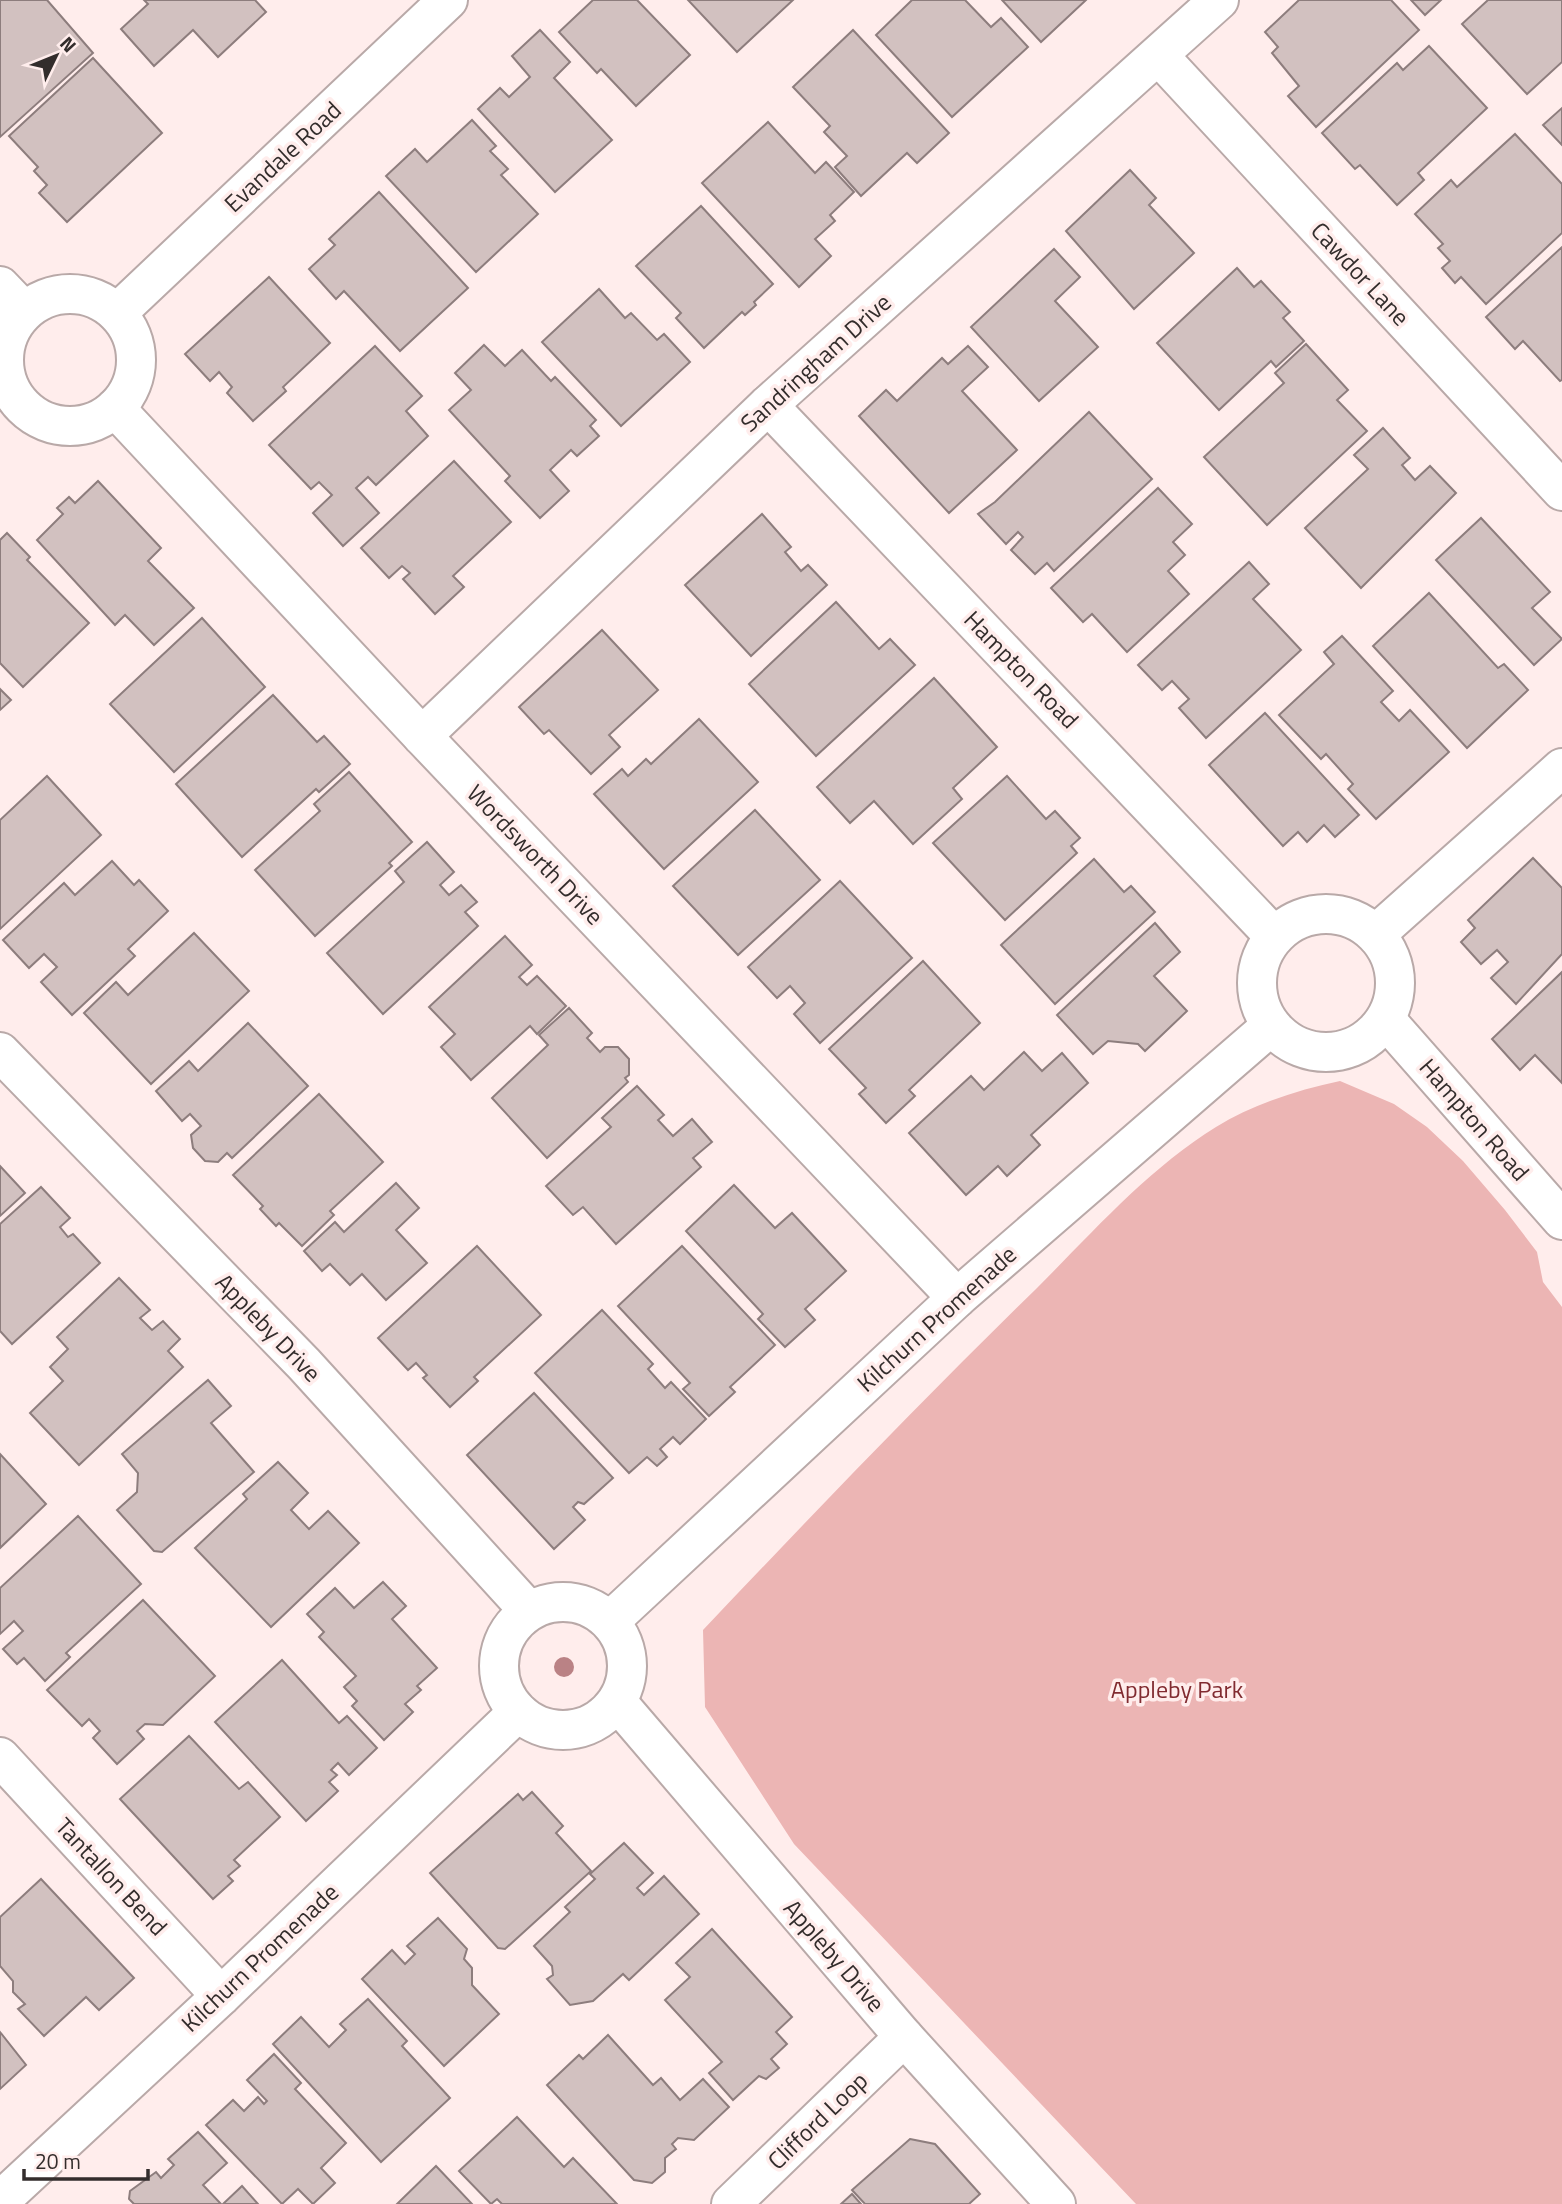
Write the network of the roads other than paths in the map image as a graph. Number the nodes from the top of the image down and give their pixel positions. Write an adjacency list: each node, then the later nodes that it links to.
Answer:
1 (448, 0): 5 (street, Evandale Road)
2 (1219, 0): 3 (street, Sandringham Drive)
3 (1159, 56): 6 (street, Sandringham Drive); 9 (street, Cawdor Lane)
4 (12, 299): 5 (street); 8 (street)
5 (117, 313): 7 (street)
6 (768, 405): 10 (street, Sandringham Drive); 13 (street, Hampton Road)
7 (115, 408): 8 (street); 10 (street, Wordsworth Drive)
8 (12, 419)
9 (1562, 491)
10 (422, 736): 18 (street, Wordsworth Drive)
11 (1562, 768): 12 (street)
12 (1376, 934): 13 (street); 14 (street)
13 (1274, 936): 15 (street)
14 (1386, 1020): 15 (street); 17 (street, Hampton Road)
15 (1270, 1026): 18 (street, Kilchurn Promenade)
16 (0, 1052): 19 (street, Appleby Drive)
17 (1562, 1220)
18 (957, 1298): 20 (street, Kilchurn Promenade)
19 (529, 1611): 20 (street); 22 (street)
20 (610, 1621): 21 (street)
21 (618, 1703): 22 (street); 25 (street, Appleby Drive)
22 (518, 1712): 24 (street, Kilchurn Promenade)
23 (0, 1757): 24 (street, Tantallon Bend)
24 (221, 1996): 26 (street, Kilchurn Promenade)
25 (904, 2037): 27 (street, Clifford Loop); 28 (street, Appleby Drive)
26 (0, 2201)
27 (732, 2204)
28 (1056, 2204)

